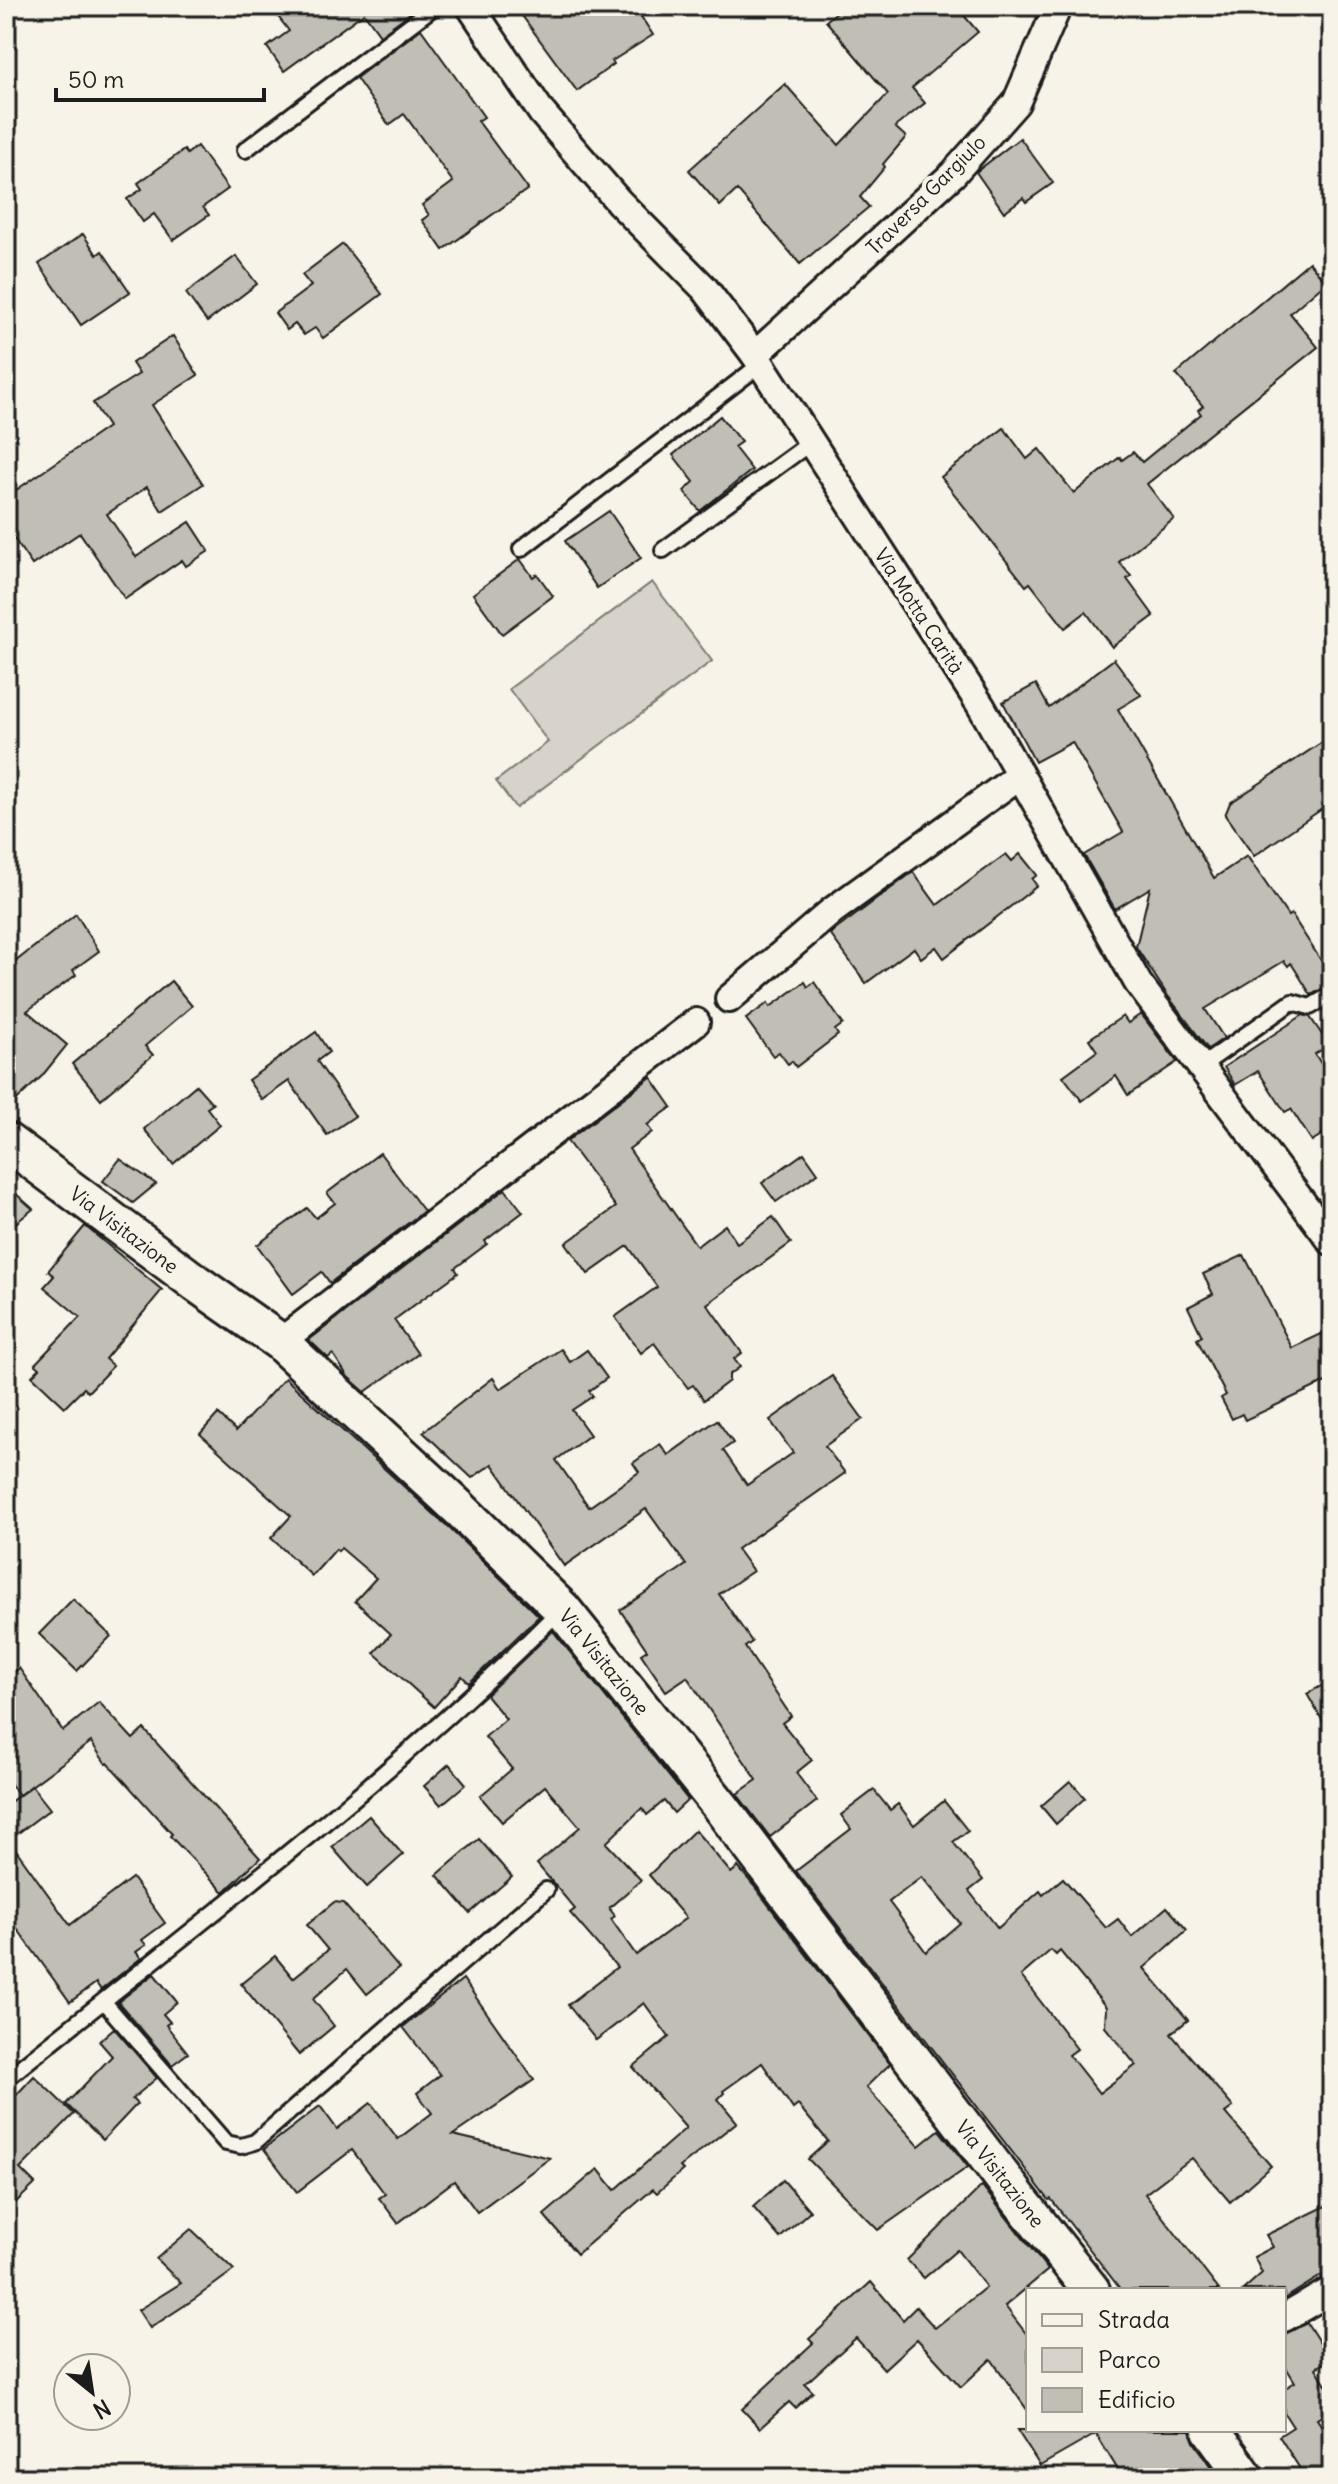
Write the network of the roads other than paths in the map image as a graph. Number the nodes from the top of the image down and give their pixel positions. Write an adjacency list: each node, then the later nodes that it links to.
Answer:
1 (435, 6): 4 (lane)
2 (470, 6): 5 (street, Via Motta Carità)
3 (1058, 6): 5 (street, Traversa Gargiulo)
4 (245, 150)
5 (758, 360): 6 (street, Via Motta Carità); 7 (lane)
6 (810, 443): 8 (lane); 9 (street, Via Motta Carità)
7 (521, 549)
8 (663, 550)
9 (1020, 775): 11 (street); 13 (street, Via Motta Carità)
10 (1332, 994): 13 (lane)
11 (729, 999)
12 (696, 1022): 16 (street)
13 (1200, 1067): 15 (street, Via Motta Carità)
14 (6, 1141): 16 (street, Via Visitazione)
15 (1332, 1242)
16 (280, 1342): 17 (street, Via Visitazione)
17 (562, 1609): 19 (lane); 21 (street, Via Visitazione)
18 (546, 1890): 19 (lane)
19 (104, 2002): 20 (lane)
20 (6, 2079)
21 (1089, 2288)
22 (1332, 2290): 23 (street)
23 (1286, 2317)
24 (1212, 2432): 25 (street)
25 (1246, 2478)

